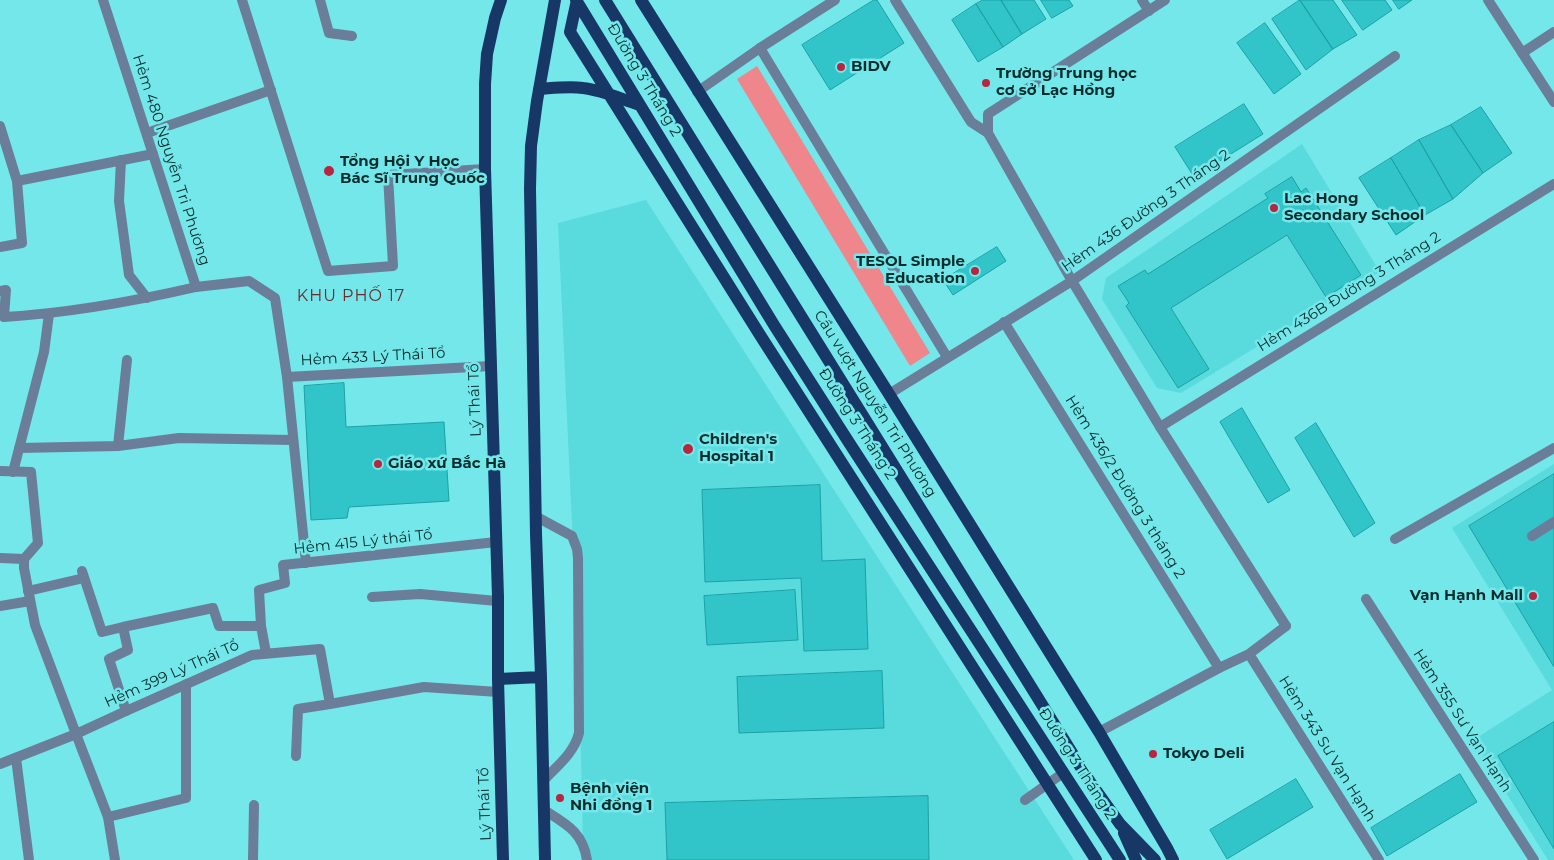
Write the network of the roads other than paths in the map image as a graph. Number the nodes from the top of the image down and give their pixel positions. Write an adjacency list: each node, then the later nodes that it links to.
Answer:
1 (104, 0): 27 (street, Hẻm 480 Nguyễn Tri Phương)
2 (242, 0): 21 (street)
3 (320, 0): 16 (street)
4 (502, 0): 31 (main road, Lý Thái Tổ)
5 (555, 0): 20 (main road)
6 (577, 0): 23 (main road, Đường 3 Tháng 2); 25 (main road, Đường 3 Tháng 2)
7 (605, 0): 94 (main road, Cầu vượt Nguyễn Tri Phương)
8 (640, 0): 22 (main road)
9 (835, 0): 17 (street)
10 (896, 0): 28 (street)
11 (1142, 0): 14 (street)
12 (1165, 0): 14 (street)
13 (1488, 0): 18 (street)
14 (1148, 11): 28 (street)
15 (1554, 32): 18 (street)
16 (352, 36)
17 (760, 48): 22 (street); 43 (street)
18 (1522, 53): 24 (street)
19 (1395, 56): 35 (street, Hẻm 436 Đường 3 Tháng 2)
20 (540, 88): 23 (main road); 57 (main road)
21 (271, 90): 27 (street); 31 (street)
22 (697, 92): 47 (main road)
23 (611, 96): 25 (main road); 42 (main road, Đường 3 Tháng 2)
24 (1554, 102)
25 (640, 105): 41 (main road, Đường 3 Tháng 2)
26 (0, 126): 32 (street)
27 (147, 133): 29 (street, Hẻm 480 Nguyễn Tri Phương)
28 (988, 133): 35 (street)
29 (153, 154): 30 (street); 36 (street, Hẻm 480 Nguyễn Tri Phương)
30 (121, 160): 32 (street); 38 (street)
31 (485, 169): 45 (main road, Lý Thái Tổ)
32 (17, 181): 34 (street)
33 (1554, 184): 48 (street, Hẻm 436B Đường 3 Tháng 2)
34 (0, 247)
35 (1072, 282): 40 (street, Hẻm 436 Đường 3 Tháng 2); 48 (street)
36 (196, 287): 38 (street, Hẻm 480 Nguyễn Tri Phương); 46 (street, Hẻm 433 Lý Thái Tổ)
37 (0, 291): 39 (street, Hẻm 480 Nguyễn Tri Phương)
38 (148, 298): 39 (street, Hẻm 480 Nguyễn Tri Phương)
39 (49, 314): 52 (street)
40 (1004, 322): 43 (street, Hẻm 436 Đường 3 Tháng 2); 76 (street, Hẻm 436/2 Đường 3 tháng 2)
41 (774, 325): 42 (main road); 50 (main road, Đường 3 Tháng 2)
42 (760, 335): 54 (main road, Đường 3 Tháng 2)
43 (947, 357): 47 (street, Hẻm 436 Đường 3 Tháng 2)
44 (127, 360): 51 (street)
45 (491, 366): 46 (street, Hẻm 433 Lý Thái Tổ); 61 (main road, Lý Thái Tổ)
46 (287, 377): 49 (street, Hẻm 433 Lý Thái Tổ)
47 (890, 394): 82 (main road)
48 (1160, 427): 75 (street)
49 (293, 440): 51 (street); 66 (street, Hẻm 433 Lý Thái Tổ)
50 (848, 441): 54 (main road); 62 (main road, Đường 3 Tháng 2)
51 (118, 446): 52 (street)
52 (19, 448): 56 (street)
53 (1554, 448): 60 (street)
54 (834, 450): 63 (main road, Đường 3 Tháng 2)
55 (0, 471): 56 (street)
56 (13, 472): 65 (street)
57 (535, 516): 77 (main road); 88 (street)
58 (1554, 522): 59 (street)
59 (1532, 536)
60 (1395, 539)
61 (496, 542): 66 (street, Hẻm 415 Lý thái Tổ); 70 (main road, Lý Thái Tổ)
62 (914, 543): 63 (main road); 87 (main road, Đường 3 Tháng 2)
63 (899, 553): 89 (main road, Đường 3 Tháng 2)
64 (0, 558): 65 (street)
65 (24, 558): 67 (street)
66 (306, 563): 72 (street, Hẻm 415 Lý thái Tổ)
67 (29, 596): 71 (street); 73 (street); 83 (street)
68 (372, 597): 70 (street)
69 (1366, 599): 107 (street, Hẻm 355 Sư Vạn Hạnh)
70 (497, 601): 79 (main road, Lý Thái Tổ)
71 (0, 606)
72 (261, 626): 73 (street); 74 (street)
73 (124, 627): 81 (street)
74 (266, 653): 78 (street, Hẻm 399 Lý Thái Tổ); 80 (street, Hẻm 399 Lý Thái Tổ)
75 (1249, 654): 76 (street); 106 (street, Hẻm 343 Sư Vạn Hạnh)
76 (1219, 668): 82 (street)
77 (541, 677): 79 (main road); 88 (main road)
78 (186, 684): 81 (street, Hẻm 399 Lý Thái Tổ); 93 (street)
79 (498, 686): 80 (street); 98 (main road, Lý Thái Tổ)
80 (330, 704): 84 (street)
81 (126, 711): 83 (street, Hẻm 399 Lý Thái Tổ)
82 (1099, 732): 105 (main road)
83 (76, 734): 85 (street, Hẻm 399 Lý Thái Tổ); 93 (street)
84 (296, 756)
85 (16, 758): 86 (street, Hẻm 399 Lý Thái Tổ); 95 (street)
86 (0, 764)
87 (1063, 773): 89 (street); 102 (main road, Đường 3 Tháng 2)
88 (544, 780): 92 (main road)
89 (1047, 784): 90 (street); 101 (main road, Đường 3 Tháng 2)
90 (1025, 800)
91 (254, 805): 97 (street)
92 (544, 810): 99 (main road); 100 (street)
93 (108, 817): 96 (street)
94 (1120, 824): 103 (main road, Đường 3 Tháng 2); 104 (main road, Đường 3 Tháng 2)
95 (29, 860)
96 (115, 860)
97 (254, 860)
98 (503, 860)
99 (545, 860)
100 (587, 860)
101 (1096, 860)
102 (1120, 860)
103 (1136, 860)
104 (1155, 860)
105 (1173, 860)
106 (1379, 860)
107 (1534, 860)

